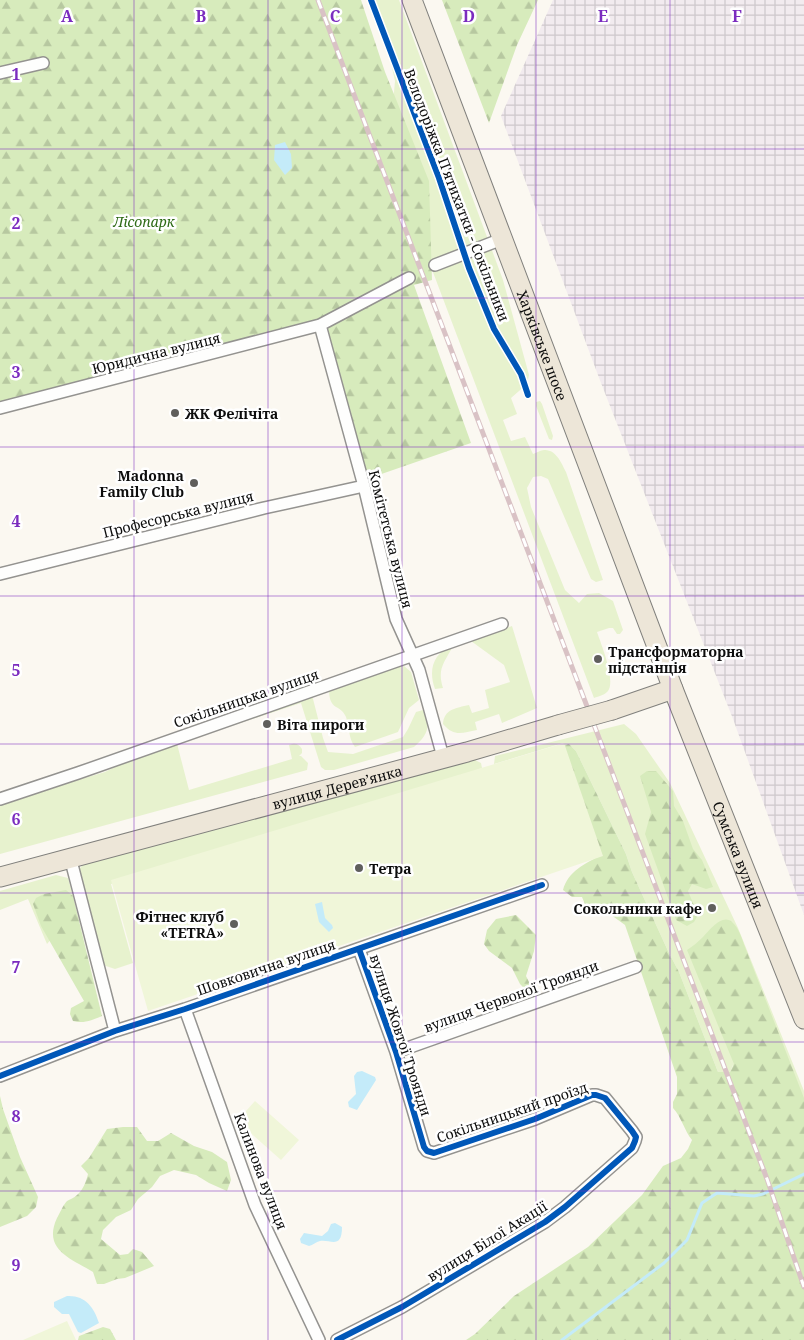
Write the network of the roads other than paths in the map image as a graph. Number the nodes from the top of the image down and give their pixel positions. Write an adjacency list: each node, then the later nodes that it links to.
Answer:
1 (412, 0): 4 (main road, Харківське шосе)
2 (43, 63): 3 (street)
3 (0, 73)
4 (502, 239): 5 (street); 13 (main road, Харківське шосе)
5 (435, 264)
6 (409, 278): 7 (street, Юридична вулиця)
7 (320, 326): 8 (street, Юридична вулиця); 9 (street, Комітетська вулиця)
8 (0, 408)
9 (364, 486): 10 (street, Професорська вулиця); 12 (street, Комітетська вулиця)
10 (0, 574)
11 (502, 624): 12 (street, Сокільницька вулиця)
12 (414, 656): 14 (street, Комітетська вулиця); 15 (street, Сокільницька вулиця)
13 (673, 689): 14 (main road, вулиця Дерев’янка, bridge); 22 (main road, Сумська вулиця)
14 (444, 757): 16 (main road, вулиця Дерев’янка)
15 (0, 799)
16 (70, 857): 17 (main road, вулиця Дерев’янка); 23 (street)
17 (0, 877)
18 (542, 885): 19 (street, Шовковична вулиця)
19 (359, 949): 21 (street, Шовковична вулиця); 24 (street, вулиця Жовтої Троянди)
20 (636, 967): 24 (street, вулиця Червоної Троянди)
21 (185, 1009): 23 (street, Шовковична вулиця); 28 (street, Калинова вулиця)
22 (804, 1020)
23 (115, 1031): 25 (street, Шовковична вулиця)
24 (396, 1052): 27 (street, вулиця Жовтої Троянди)
25 (0, 1076)
26 (635, 1141): 27 (street, Сокільницький проїзд); 29 (street, вулиця Білої Акації)
27 (434, 1153)
28 (319, 1340)
29 (337, 1340)

